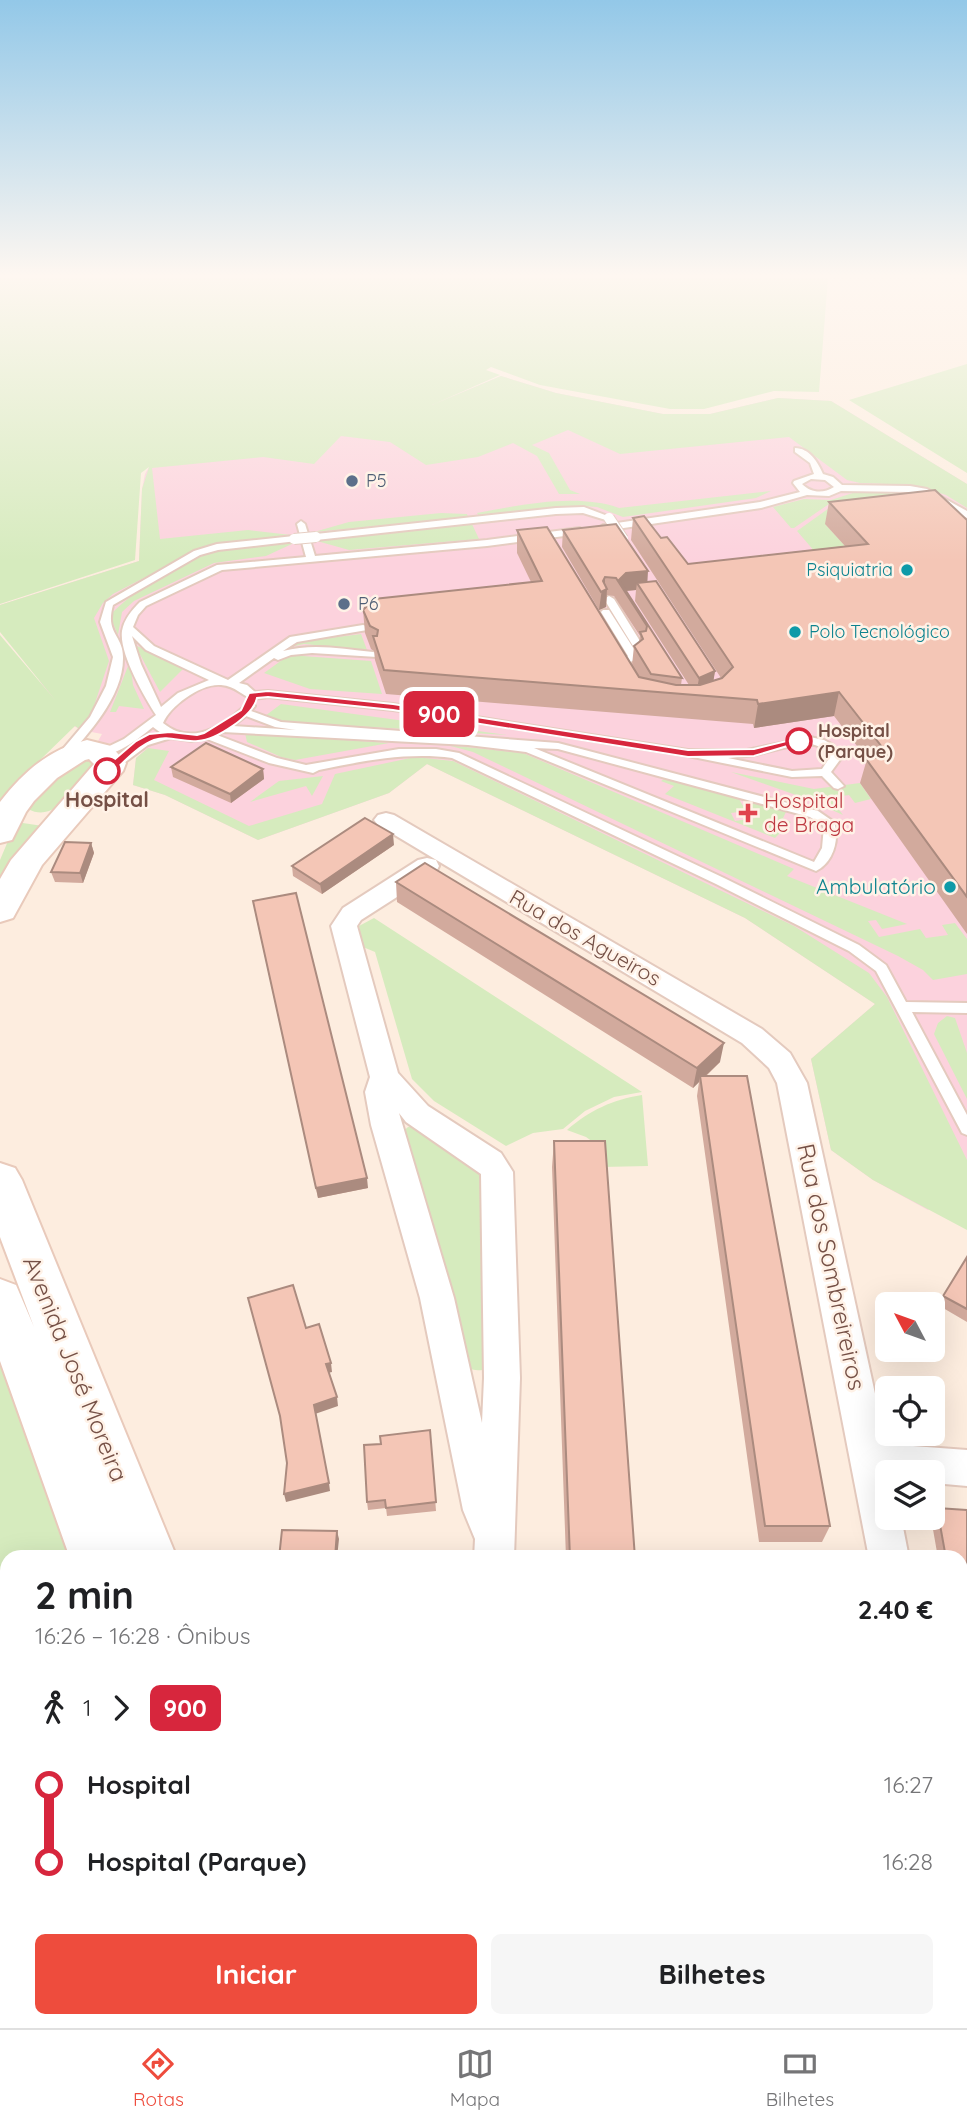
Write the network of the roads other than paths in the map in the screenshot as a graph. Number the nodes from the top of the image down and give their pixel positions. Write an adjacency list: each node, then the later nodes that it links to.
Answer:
1 (798, 450): 2 (lane)
2 (819, 476): 3 (lane); 4 (lane)
3 (839, 488): 4 (lane); 5 (lane)
4 (808, 492): 10 (lane)
5 (967, 515)
6 (537, 521): 8 (lane); 9 (lane, bridge); 28 (lane, bridge)
7 (300, 524): 10 (lane)
8 (554, 548)
9 (630, 551)
10 (311, 559): 14 (lane)
11 (625, 597): 15 (lane)
12 (606, 612): 18 (lane)
13 (363, 628): 20 (lane)
14 (130, 629): 20 (lane); 24 (lane)
15 (638, 646)
16 (616, 654): 18 (lane)
17 (373, 655): 21 (lane)
18 (622, 664): 19 (lane)
19 (629, 675)
20 (224, 682): 21 (lane); 24 (lane)
21 (243, 687): 22 (lane)
22 (253, 695): 23 (lane); 29 (lane)
23 (245, 712): 25 (lane); 25 (lane)
24 (159, 715): 26 (lane); 28 (lane)
25 (222, 729): 27 (lane)
26 (170, 735): 27 (lane); 28 (lane)
27 (208, 735): 37 (lane)
28 (97, 752): 32 (street); 33 (street)
29 (688, 753): 30 (lane); 30 (lane)
30 (825, 772): 31 (lane)
31 (838, 786)
32 (63, 818): 33 (street); 36 (street)
33 (7, 819)
34 (386, 820): 35 (street, Rua dos Agueiros)
35 (444, 855): 39 (street, Rua dos Agueiros); 40 (street)
36 (0, 910)
37 (903, 1007): 38 (lane); 41 (lane)
38 (967, 1008)
39 (780, 1061): 46 (street, Rua dos Sombreireiros)
40 (402, 1119): 44 (street); 45 (street)
41 (967, 1129)
42 (0, 1180): 50 (street, Avenida José Moreira)
43 (0, 1298): 49 (street, Avenida José Moreira)
44 (502, 1378): 45 (street); 48 (street)
45 (455, 1383): 48 (street)
46 (872, 1461): 47 (street); 51 (street, Rua dos Sombreireiros)
47 (967, 1468)
48 (494, 1548)
49 (94, 1550)
50 (147, 1550)
51 (888, 1550)

